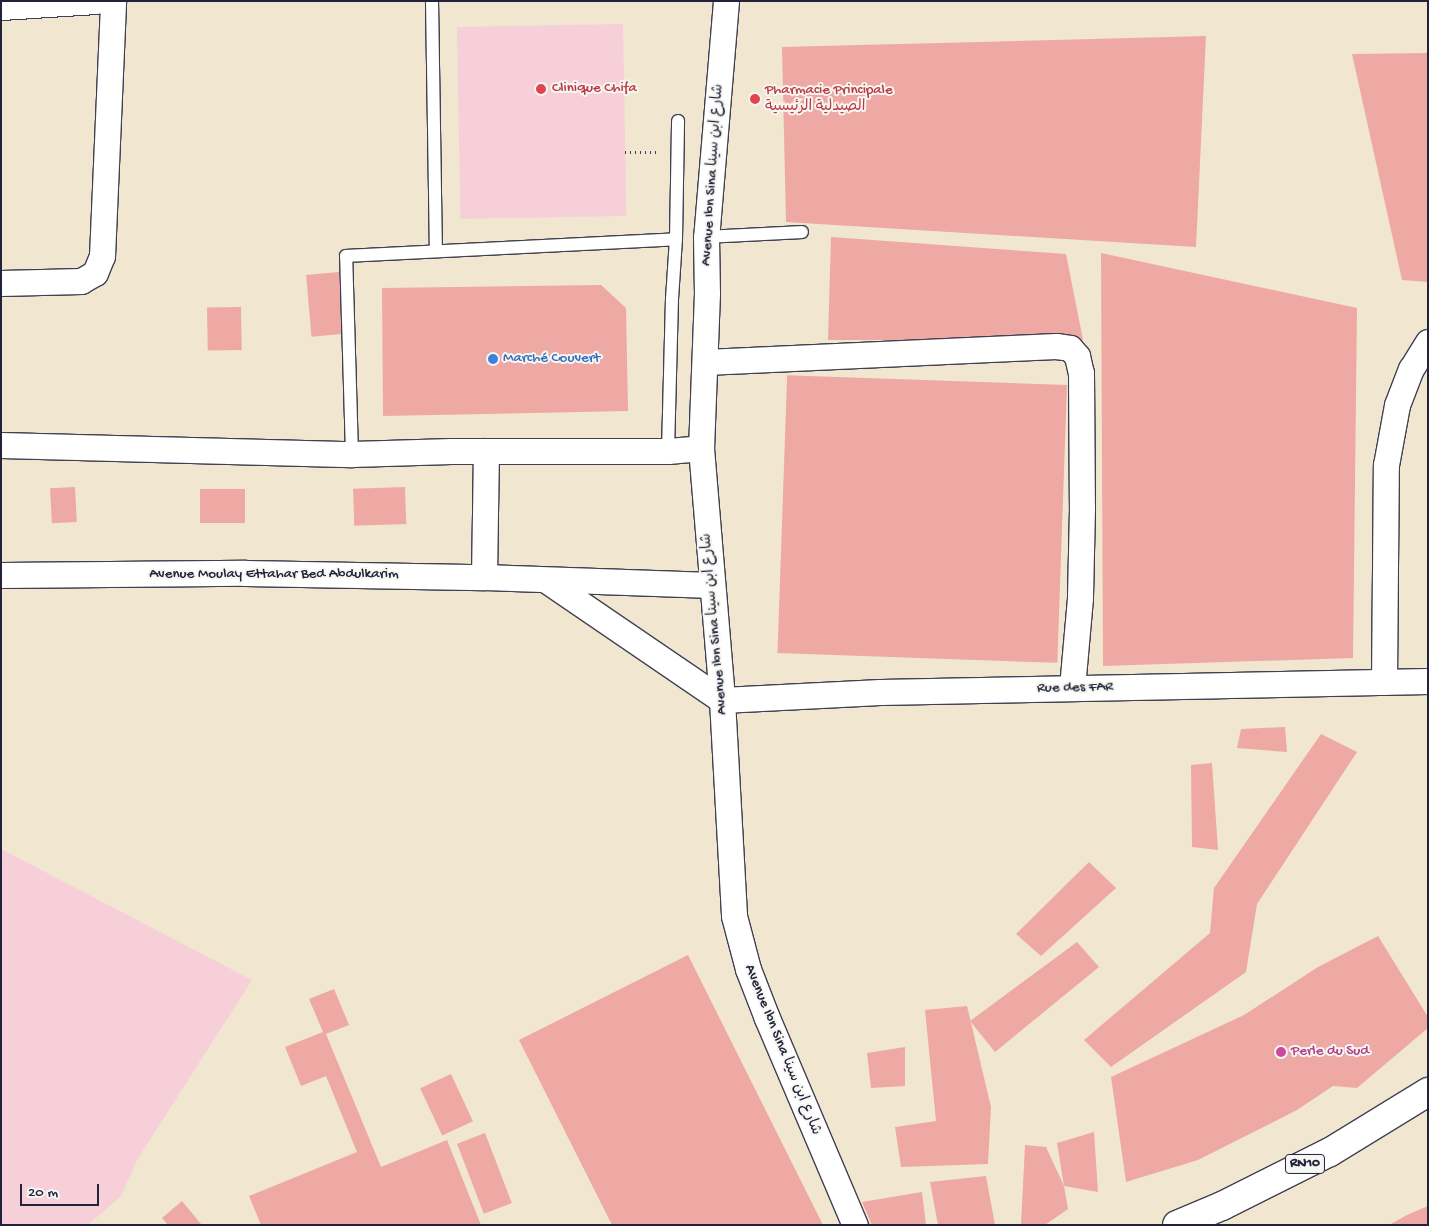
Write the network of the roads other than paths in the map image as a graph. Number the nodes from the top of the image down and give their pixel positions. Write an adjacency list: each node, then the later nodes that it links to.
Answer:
1 (96, 1): 5 (street)
2 (113, 1): 11 (street)
3 (432, 1): 10 (lane)
4 (726, 1): 8 (street, Avenue Ibn Sina شارع ابن سينا)
5 (1, 7)
6 (678, 121): 9 (lane)
7 (802, 232): 8 (lane)
8 (706, 237): 13 (street, Avenue Ibn Sina شارع ابن سينا)
9 (676, 239): 10 (lane); 17 (lane)
10 (436, 250): 18 (lane)
11 (1, 283)
12 (1428, 342): 24 (street)
13 (705, 362): 15 (street, Avenue Ibn Sina شارع ابن سينا); 25 (street)
14 (1, 445): 18 (street)
15 (700, 448): 17 (street); 22 (street, Avenue Ibn Sina شارع ابن سينا)
16 (486, 451): 17 (street); 18 (street); 20 (street)
17 (668, 452)
18 (352, 454)
19 (1, 575): 20 (street, Avenue Moulay Ettahar Bed Abdulkarim)
20 (484, 577): 21 (street, Avenue Moulay Ettahar Bed Abdulkarim)
21 (546, 580): 22 (street, Avenue Moulay Ettahar Bed Abdulkarim); 26 (street)
22 (712, 585): 26 (street, Avenue Ibn Sina شارع ابن سينا)
23 (1428, 680): 24 (street, Rue des FAR)
24 (1384, 682): 25 (street, Rue des FAR)
25 (1072, 688): 26 (street, Rue des FAR)
26 (722, 700): 28 (street, Avenue Ibn Sina شارع ابن سينا)
27 (1428, 1092): 29 (main road, RN10)
28 (855, 1225)
29 (1177, 1225)

